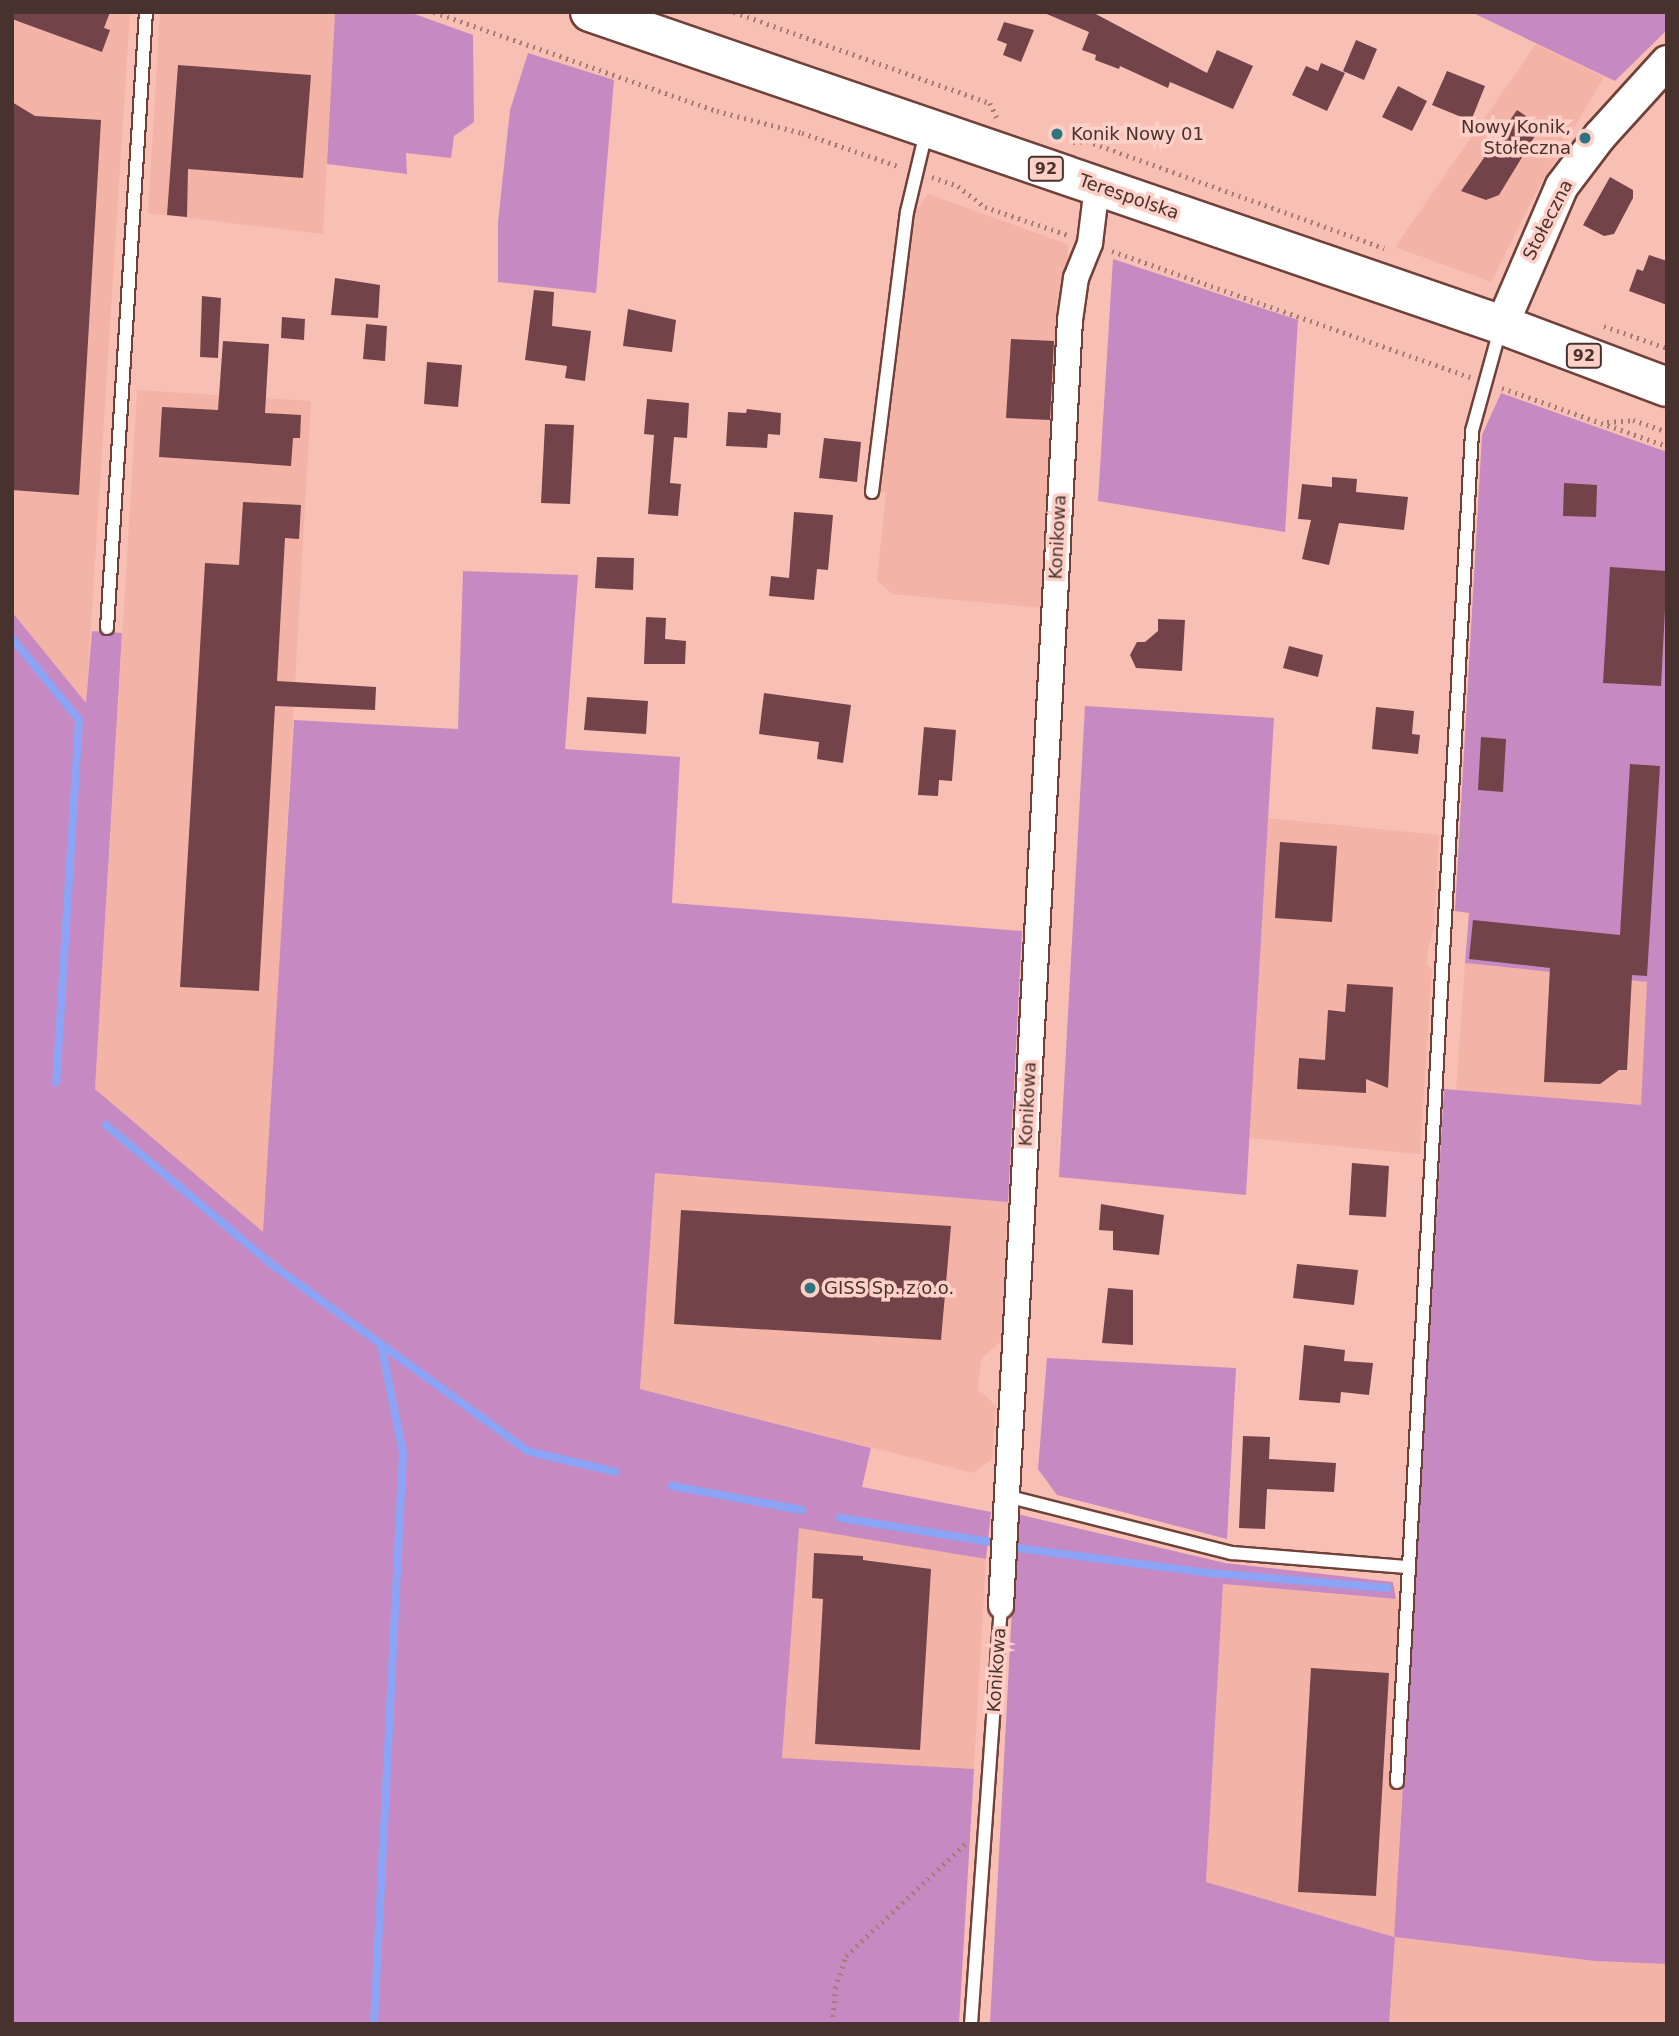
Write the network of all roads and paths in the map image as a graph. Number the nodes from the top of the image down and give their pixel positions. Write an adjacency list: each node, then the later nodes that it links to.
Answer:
1 (146, 12): 22 (lane)
2 (434, 12): 9 (path)
3 (590, 12): 7 (main road, Terespolska / 92)
4 (734, 12): 6 (path)
5 (1667, 62): 14 (street, Stołeczna)
6 (1009, 123)
7 (928, 128): 9 (lane); 10 (main road, Terespolska / 92)
8 (1067, 143): 12 (path)
9 (916, 172): 11 (path); 21 (lane)
10 (1097, 186): 11 (street, Konikowa); 14 (main road, Terespolska / 92)
11 (1090, 243): 16 (path); 23 (street, Konikowa)
12 (1393, 251)
13 (1589, 321): 15 (path)
14 (1502, 325): 16 (lane); 17 (main road, Terespolska / 92)
15 (1667, 348)
16 (1485, 382): 18 (path); 24 (lane)
17 (1667, 387)
18 (1603, 423): 19 (path); 20 (path)
19 (1667, 432)
20 (1667, 446)
21 (873, 492)
22 (107, 628)
23 (1006, 1496): 24 (lane); 25 (street, Konikowa)
24 (1406, 1567): 26 (lane)
25 (1001, 1606): 27 (lane, Konikowa)
26 (1397, 1782)
27 (983, 1828): 28 (path); 29 (lane, Konikowa)
28 (832, 2024)
29 (971, 2024)

